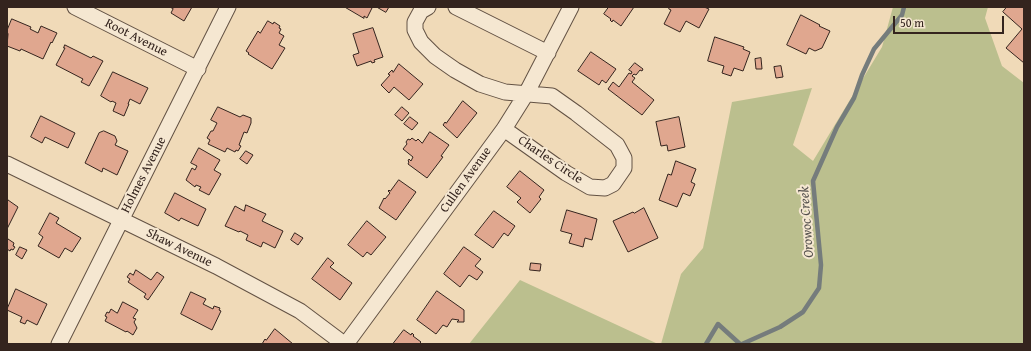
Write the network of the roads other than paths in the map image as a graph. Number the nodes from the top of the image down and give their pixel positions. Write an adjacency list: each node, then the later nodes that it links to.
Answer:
1 (75, 7): 7 (street, Root Avenue)
2 (228, 7): 7 (street, Holmes Avenue)
3 (428, 7): 8 (street)
4 (456, 7): 6 (street)
5 (571, 7): 6 (street, Cullen Avenue)
6 (548, 52): 8 (street, Cullen Avenue)
7 (198, 69): 11 (street, Holmes Avenue)
8 (526, 94): 9 (street, Cullen Avenue); 9 (street, Charles Circle)
9 (504, 128): 13 (street, Cullen Avenue)
10 (7, 164): 11 (street, Shaw Avenue)
11 (121, 220): 12 (street, Holmes Avenue); 13 (street, Shaw Avenue)
12 (59, 344)
13 (345, 344)

